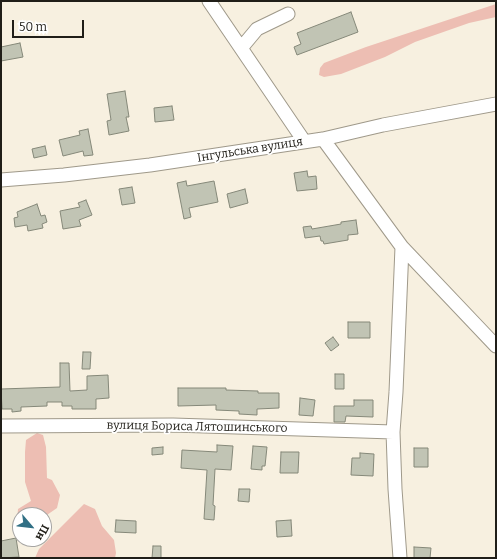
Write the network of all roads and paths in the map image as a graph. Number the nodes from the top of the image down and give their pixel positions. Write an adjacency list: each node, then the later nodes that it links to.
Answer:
1 (209, 1): 3 (street)
2 (288, 14): 3 (street)
3 (242, 47): 6 (street)
4 (496, 104): 5 (street, Інгульська вулиця)
5 (323, 139): 6 (street, Інгульська вулиця); 8 (street)
6 (304, 142): 7 (street, Інгульська вулиця)
7 (1, 180)
8 (402, 247): 9 (street); 11 (street)
9 (496, 346)
10 (1, 426): 11 (street, вулиця Бориса Лятошинського)
11 (393, 432): 12 (street)
12 (400, 558)

